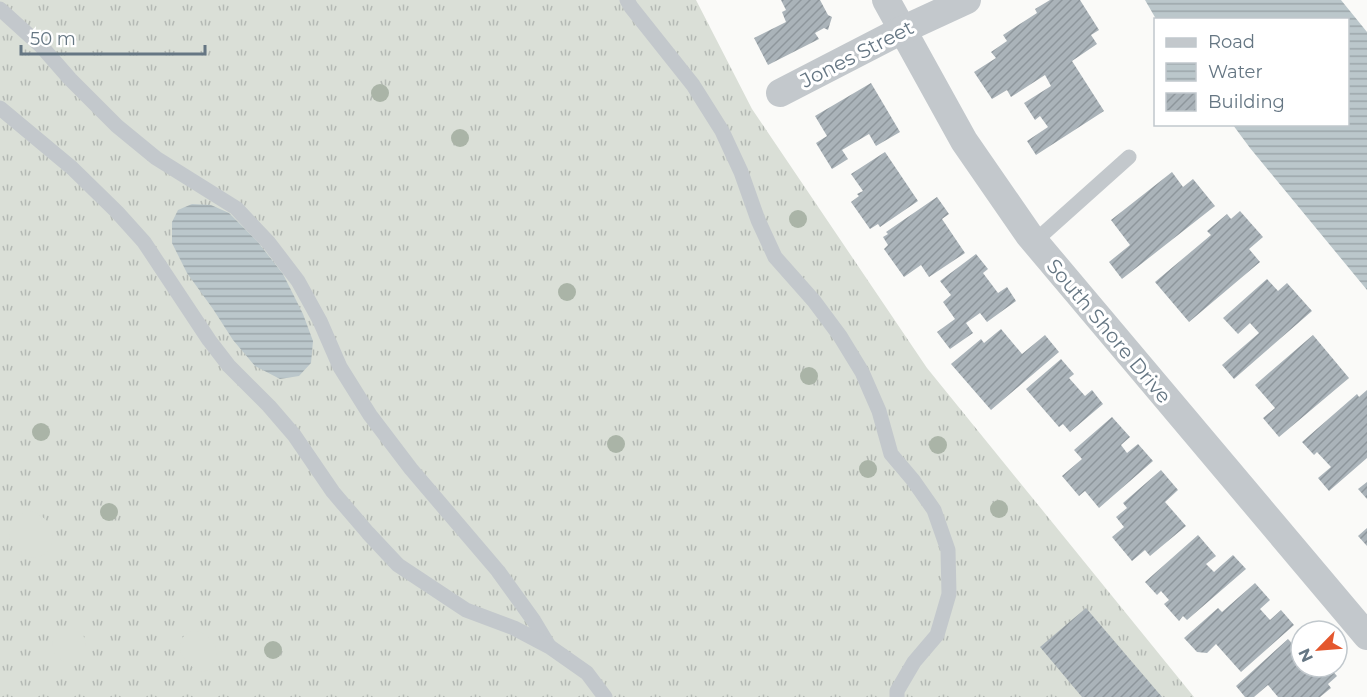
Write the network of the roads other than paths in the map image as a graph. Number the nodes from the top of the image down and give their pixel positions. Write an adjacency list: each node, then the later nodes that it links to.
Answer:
1 (627, 0): 13 (lane)
2 (886, 0): 5 (street, South Shore Drive)
3 (968, 0): 5 (street, Jones Street)
4 (0, 9): 11 (lane)
5 (902, 30): 6 (street, Jones Street); 9 (street, South Shore Drive)
6 (780, 93)
7 (0, 108): 11 (lane)
8 (1129, 157): 9 (lane)
9 (1034, 242): 10 (street, South Shore Drive)
10 (1367, 636)
11 (550, 647): 12 (lane)
12 (605, 697)
13 (897, 697)

